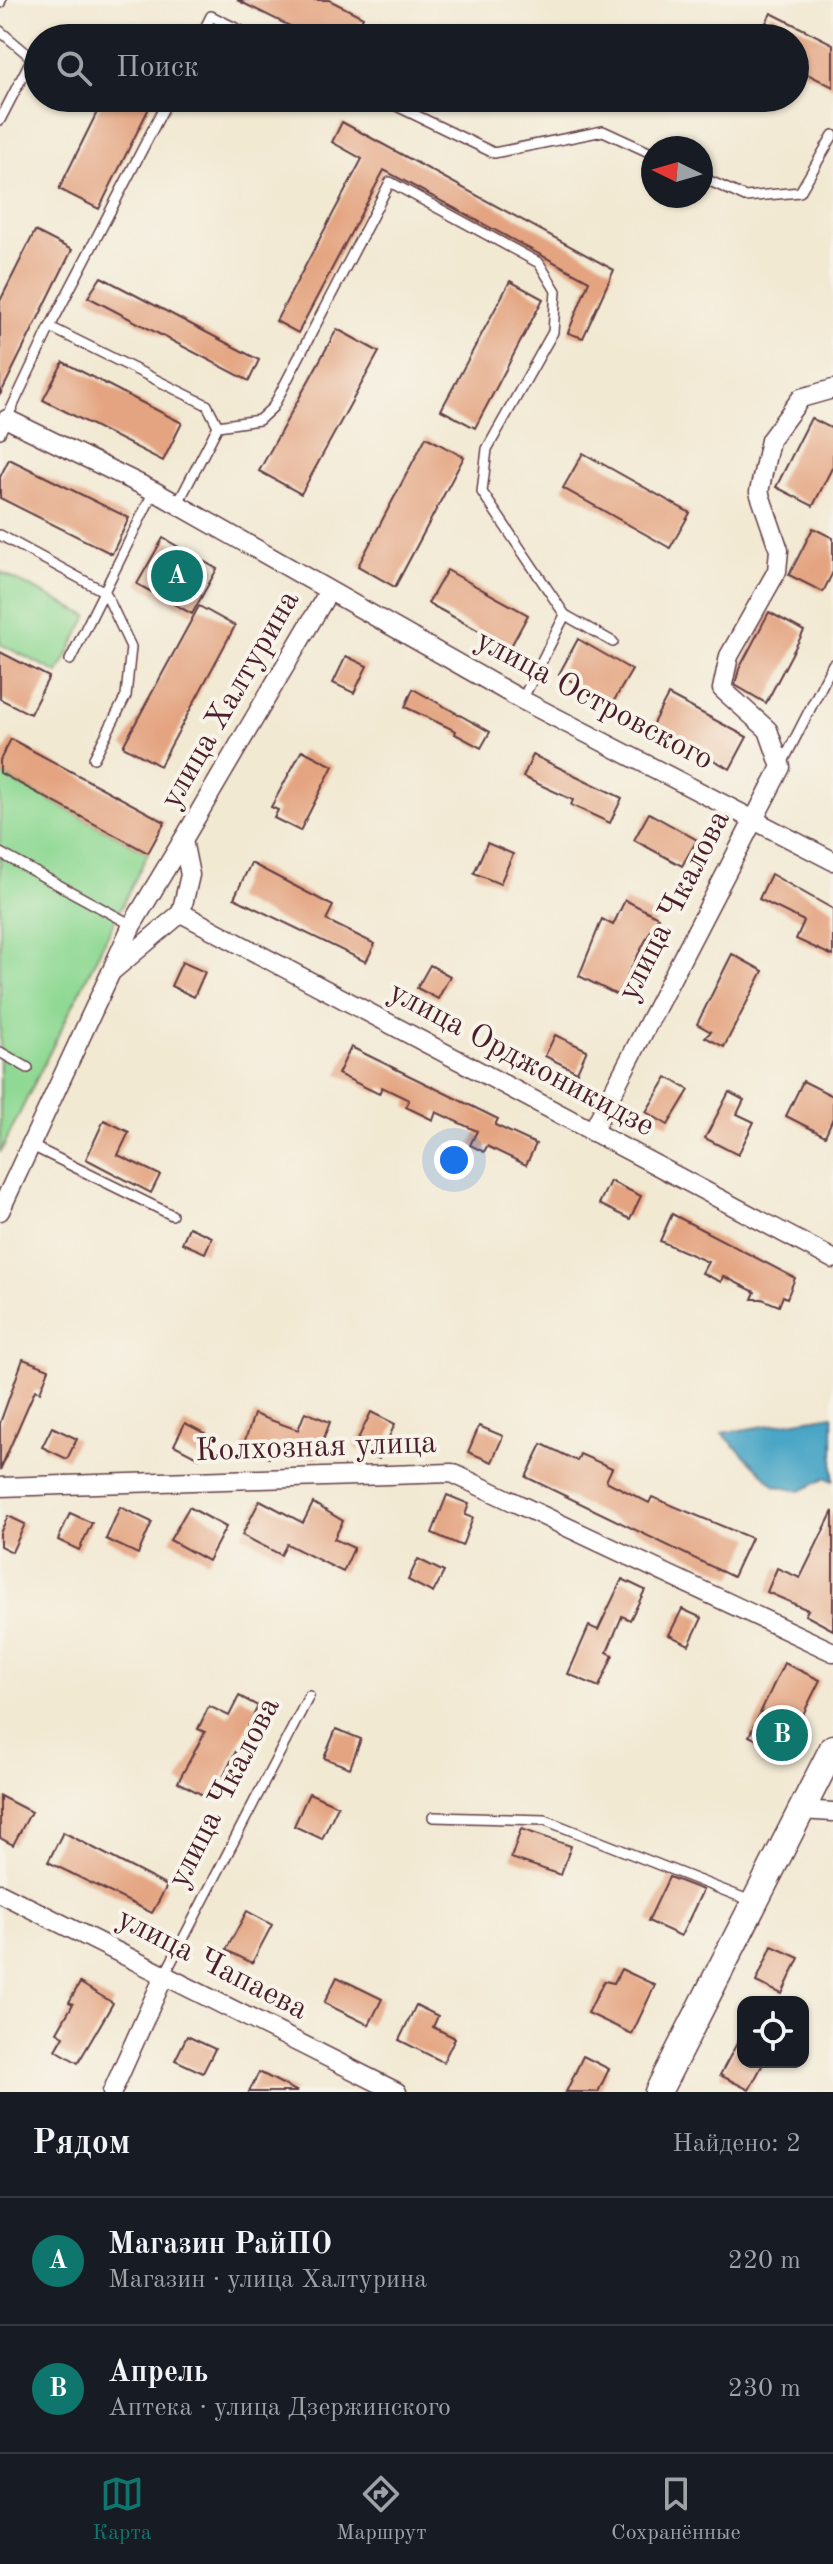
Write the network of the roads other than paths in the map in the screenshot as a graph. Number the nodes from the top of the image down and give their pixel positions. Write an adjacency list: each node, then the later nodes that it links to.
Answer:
1 (207, 24): 2 (lane)
2 (227, 24)
3 (0, 31): 4 (lane)
4 (24, 51)
5 (24, 74): 8 (lane)
6 (162, 112): 12 (lane)
7 (409, 112): 10 (lane)
8 (0, 120)
9 (833, 135): 11 (lane)
10 (641, 148)
11 (713, 182)
12 (50, 327): 14 (lane); 15 (lane)
13 (833, 389): 27 (street)
14 (2, 422): 16 (street, улица Островского)
15 (218, 426): 17 (lane); 21 (lane)
16 (154, 491): 17 (street, улица Островского); 20 (lane)
17 (176, 505): 19 (street, улица Островского)
18 (0, 535): 20 (lane)
19 (329, 591): 25 (street, улица Островского); 29 (street, улица Халтурина)
20 (105, 592): 23 (lane); 26 (lane)
21 (565, 615): 22 (lane); 25 (lane)
22 (613, 642)
23 (70, 660)
24 (833, 664): 27 (lane, улица Чкалова)
25 (522, 700): 28 (street, улица Островского)
26 (94, 758)
27 (781, 767): 28 (street, улица Чкалова)
28 (754, 819): 31 (street, улица Островского); 37 (street, улица Чкалова)
29 (183, 840): 32 (street, улица Халтурина); 33 (street)
30 (0, 853): 33 (lane)
31 (833, 861)
32 (181, 913): 34 (street); 37 (street, улица Орджоникидзе)
33 (132, 925): 34 (street)
34 (111, 972): 38 (street)
35 (0, 1052): 36 (lane)
36 (28, 1068)
37 (592, 1132): 41 (street, улица Орджоникидзе)
38 (30, 1145): 39 (street); 40 (lane)
39 (0, 1211)
40 (172, 1215)
41 (833, 1259)
42 (0, 1487): 43 (street, Колхозная улица)
43 (833, 1652)
44 (309, 1696): 51 (lane, улица Чкалова)
45 (833, 1748): 46 (street)
46 (800, 1810): 47 (street); 50 (street)
47 (833, 1812)
48 (433, 1817): 50 (lane)
49 (0, 1893): 51 (street, улица Чапаева)
50 (754, 1902): 54 (street)
51 (165, 1974): 52 (street, улица Чкалова); 53 (street, улица Чапаева)
52 (112, 2092)
53 (397, 2092)
54 (658, 2092)

